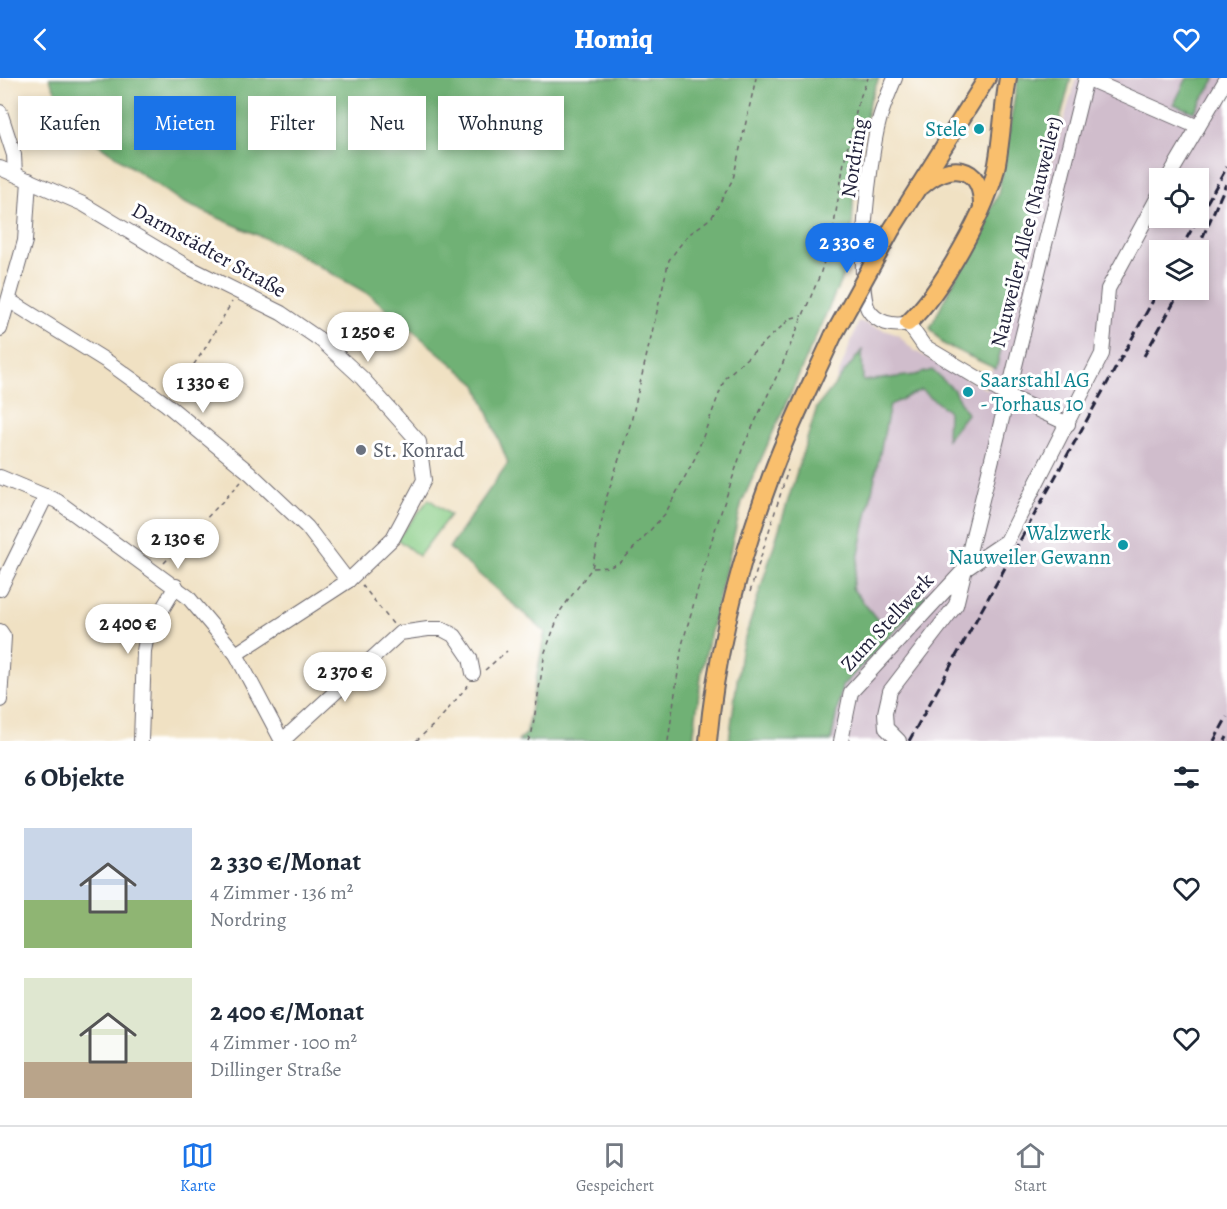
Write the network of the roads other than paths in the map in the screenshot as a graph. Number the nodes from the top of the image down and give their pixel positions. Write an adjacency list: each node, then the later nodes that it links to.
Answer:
1 (895, 78): 18 (street, Nordring)
2 (978, 78): 7 (main road)
3 (987, 78): 7 (main road)
4 (1008, 78): 15 (main road)
5 (1086, 78): 9 (street); 20 (street, Nauweiler Allee (Nauweiler))
6 (1227, 78): 9 (street)
7 (968, 105): 14 (main road)
8 (0, 112): 12 (street)
9 (1198, 127): 11 (street)
10 (0, 168): 12 (street, Darmstädter Straße)
11 (1174, 168)
12 (15, 174): 13 (street, Darmstädter Straße)
13 (29, 180): 17 (street); 25 (street, Darmstädter Straße)
14 (910, 197): 15 (main road); 34 (main road, bridge)
15 (982, 206): 18 (main road)
16 (1149, 214): 21 (street)
17 (10, 301): 19 (street); 25 (street)
18 (908, 323): 20 (street)
19 (0, 329)
20 (1008, 396): 21 (street); 24 (street, Zum Stellwerk)
21 (1068, 424): 24 (street)
22 (0, 477): 23 (street)
23 (46, 496): 26 (street); 27 (street)
24 (964, 570): 35 (street, Zum Stellwerk); 36 (street)
25 (351, 578): 29 (street, Darmstädter Straße)
26 (176, 586): 29 (street); 32 (street)
27 (0, 589)
28 (0, 631): 31 (street)
29 (236, 654): 33 (street)
30 (473, 673): 33 (street)
31 (0, 700)
32 (141, 741)
33 (282, 741)
34 (708, 741)
35 (841, 741)
36 (899, 741)

